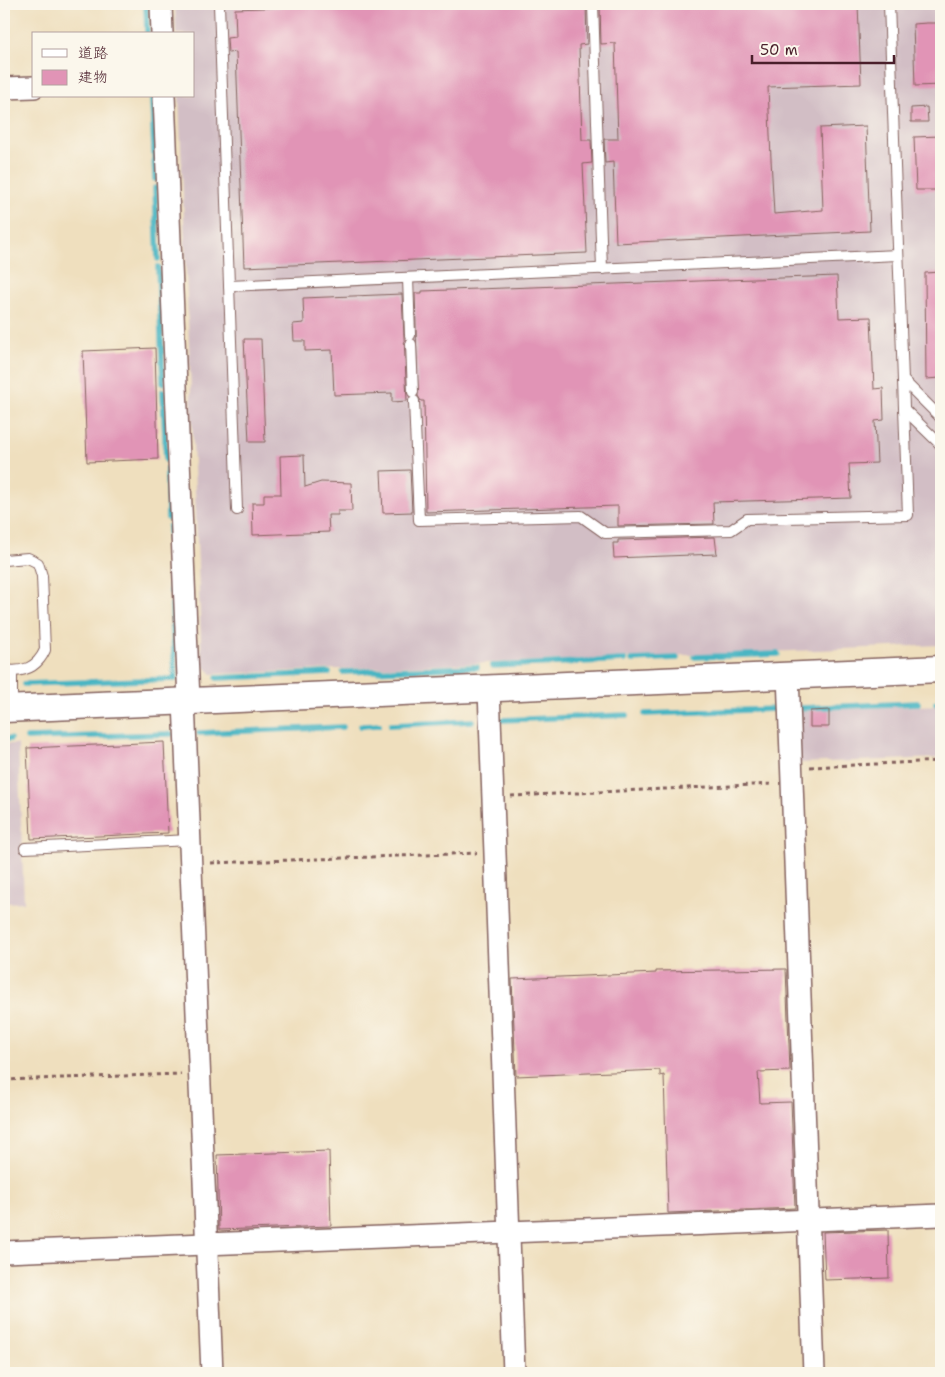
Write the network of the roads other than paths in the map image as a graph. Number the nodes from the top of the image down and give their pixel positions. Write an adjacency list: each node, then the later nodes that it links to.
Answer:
1 (161, 4): 5 (street)
2 (219, 4): 12 (lane)
3 (592, 4): 10 (lane)
4 (888, 4): 9 (lane)
5 (162, 32)
6 (32, 87): 7 (street)
7 (4, 88)
8 (164, 98): 23 (street)
9 (898, 255): 10 (lane); 13 (lane)
10 (602, 268): 11 (lane)
11 (408, 278): 12 (lane); 14 (lane)
12 (229, 286): 17 (lane)
13 (903, 380): 14 (lane); 15 (lane)
14 (904, 409): 16 (lane)
15 (941, 418)
16 (941, 445)
17 (237, 510)
18 (4, 560): 20 (lane)
19 (941, 669): 21 (street)
20 (8, 671): 24 (lane)
21 (788, 674): 22 (street); 28 (street)
22 (489, 690): 23 (street); 29 (street)
23 (186, 701): 24 (street); 25 (street)
24 (8, 708)
25 (190, 840): 26 (lane); 30 (street)
26 (25, 848)
27 (941, 1216): 28 (street)
28 (809, 1221): 29 (street); 34 (street)
29 (508, 1232): 30 (street); 33 (street)
30 (206, 1244): 31 (street); 32 (street)
31 (4, 1252)
32 (212, 1373)
33 (514, 1373)
34 (814, 1373)

